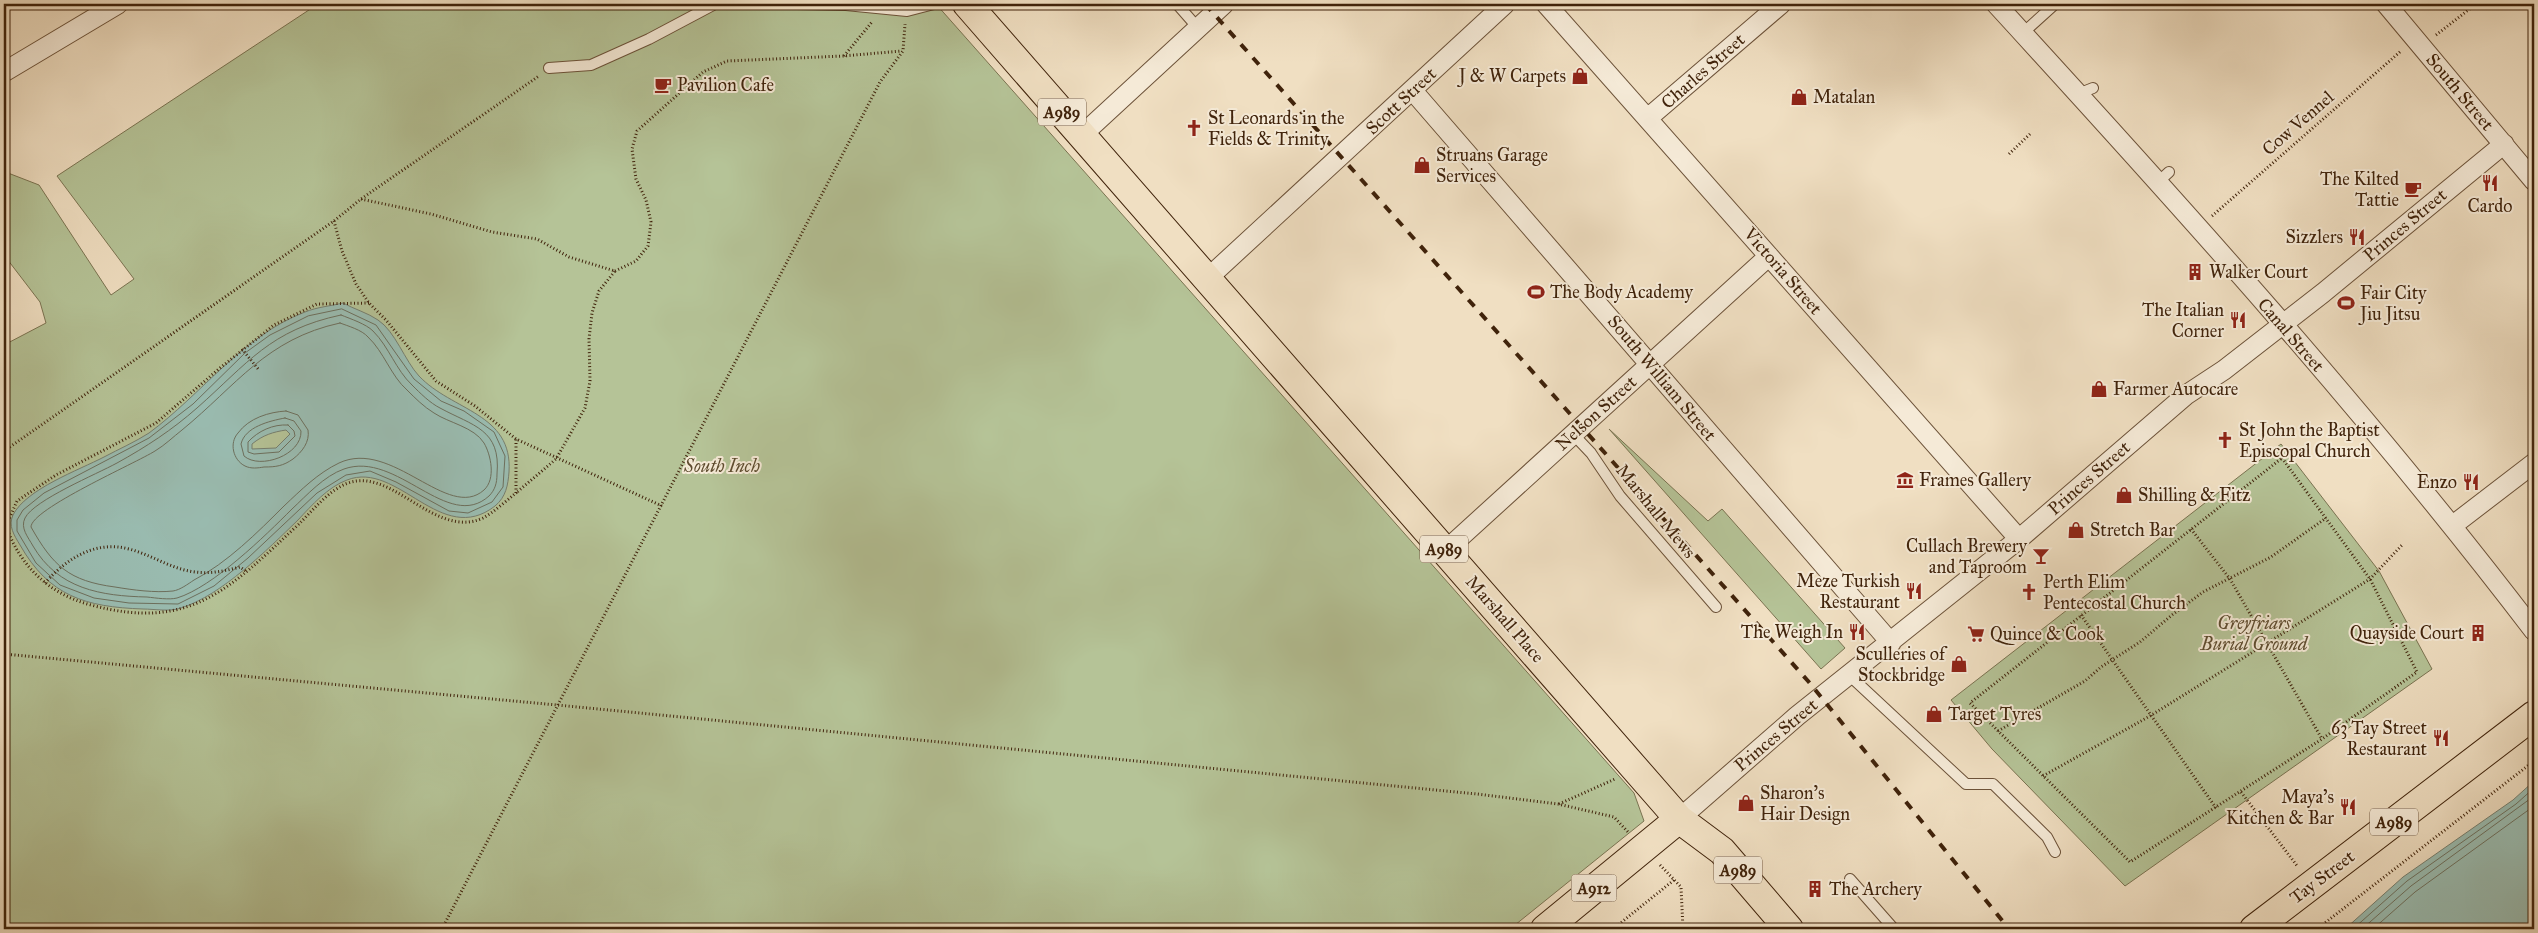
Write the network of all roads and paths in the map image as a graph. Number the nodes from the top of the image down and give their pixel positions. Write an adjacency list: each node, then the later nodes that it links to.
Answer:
1 (118, 4): 23 (street)
2 (715, 4): 22 (lane)
3 (797, 4): 15 (lane)
4 (934, 4): 16 (lane)
5 (966, 4): 27 (main road, A989)
6 (1177, 4): 17 (lane)
7 (1224, 4): 17 (street)
8 (1505, 4): 24 (street, Scott Street)
9 (1546, 4): 25 (street, Victoria Street)
10 (1781, 4): 25 (street, Charles Street)
11 (1996, 4): 18 (street, Canal Street)
12 (2055, 4): 18 (lane)
13 (2386, 4): 19 (street, South Street)
14 (2476, 4): 19 (path, Cow Vennel)
15 (886, 9): 16 (lane); 21 (path)
16 (906, 11): 20 (path)
17 (1198, 28): 27 (street)
18 (2023, 33): 33 (street, Canal Street)
19 (2418, 42): 28 (street, South Street); 33 (path, Cow Vennel)
20 (903, 51): 21 (path); 48 (path)
21 (843, 56): 35 (path)
22 (549, 68): 31 (path)
23 (4, 72)
24 (1412, 91): 36 (street, Scott Street); 40 (street, South William Street)
25 (1648, 118): 34 (street, Victoria Street)
26 (2030, 134): 29 (path)
27 (1082, 135): 36 (main road, A989)
28 (2504, 144): 30 (street, South Street); 38 (street, Princes Street)
29 (2008, 154)
30 (2534, 181)
31 (361, 199): 32 (path); 35 (path)
32 (334, 221): 37 (path); 44 (path)
33 (2198, 228): 38 (street, Canal Street)
34 (1769, 256): 40 (street, Nelson Street); 52 (street, Victoria Street)
35 (615, 271): 45 (path)
36 (1208, 278): 54 (main road, Marshall Place / A989)
37 (369, 303): 39 (path); 43 (path)
38 (2282, 325): 50 (street, Canal Street); 52 (street, Princes Street)
39 (242, 350): 41 (path); 58 (path)
40 (1650, 364): 42 (street, Nelson Street); 62 (street, South William Street)
41 (259, 370)
42 (1574, 434): 54 (street, Nelson Street); 59 (lane, Marshall Mews)
43 (516, 439): 45 (path); 47 (path)
44 (4, 451)
45 (556, 459): 47 (path); 48 (path)
46 (2534, 464): 50 (street)
47 (516, 493): 55 (path)
48 (662, 506): 67 (path)
49 (2326, 518): 51 (path); 56 (path); 57 (path)
50 (2452, 526): 61 (street, Canal Street)
51 (2192, 529): 56 (path); 60 (path)
52 (2019, 538): 62 (street, Princes Street)
53 (2402, 545): 57 (path)
54 (1445, 551): 73 (main road, Marshall Place / A989)
55 (247, 572): 58 (path); 58 (path)
56 (2230, 579): 63 (path); 65 (path)
57 (2370, 579): 63 (path); 71 (path)
58 (45, 583)
59 (1716, 607)
60 (2081, 615): 65 (path); 70 (path)
61 (2534, 632)
62 (1891, 643): 66 (street, Princes Street)
63 (2266, 644): 68 (path); 71 (path)
64 (4, 654): 67 (path)
65 (2112, 661): 68 (path); 70 (path)
66 (1849, 674): 78 (street, Princes Street); 80 (lane)
67 (557, 705): 76 (path); 84 (path)
68 (2150, 716): 74 (path); 77 (path)
69 (2534, 716): 83 (main road, Tay Street / A989)
70 (1998, 731): 74 (path)
71 (2322, 739): 75 (path)
72 (2534, 761): 91 (path)
73 (1636, 769): 76 (path); 78 (main road, Marshall Place / A989)
74 (2043, 776): 77 (path)
75 (2241, 792): 77 (path); 83 (path)
76 (1558, 804): 79 (path)
77 (2216, 808)
78 (1680, 819): 79 (main road, A912); 88 (main road, Marshall Place / A989)
79 (1643, 848): 82 (path); 85 (main road, A912)
80 (2055, 852)
81 (1850, 879): 89 (lane)
82 (1674, 880): 86 (path); 87 (path)
83 (2312, 885): 90 (main road, Tay Street / A989)
84 (442, 929)
85 (1545, 929)
86 (1613, 929)
87 (1683, 929)
88 (1790, 929)
89 (1894, 929)
90 (2254, 929)
91 (2317, 929)

